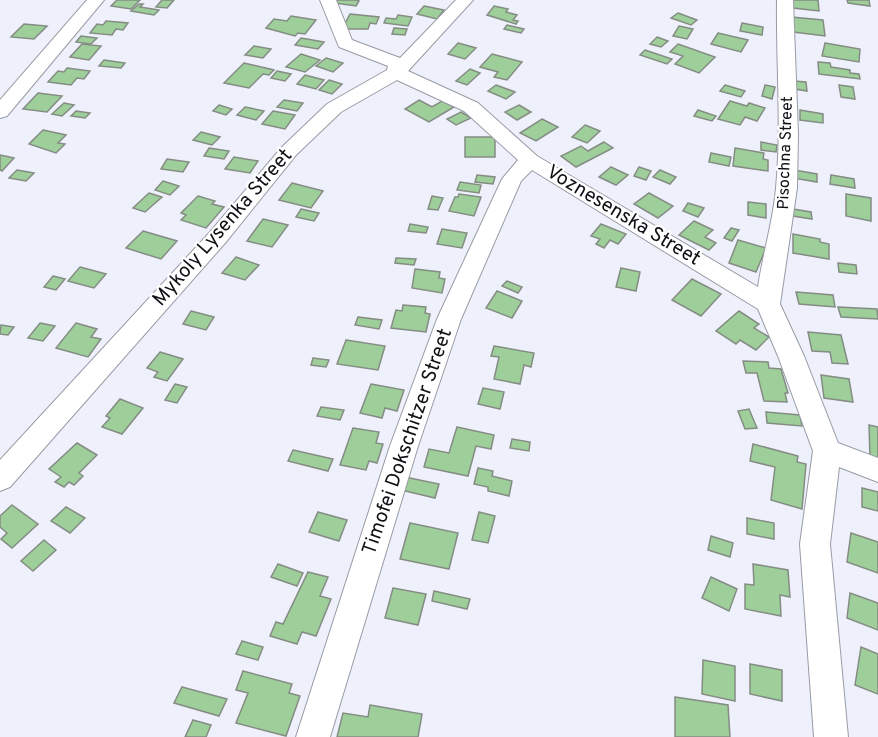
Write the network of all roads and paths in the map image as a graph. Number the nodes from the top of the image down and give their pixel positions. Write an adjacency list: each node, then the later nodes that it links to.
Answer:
1 (96, 0): 6 (street)
2 (328, 0): 5 (street, Voznesenska Street)
3 (465, 0): 5 (street, Mykoly Lysenka Street)
4 (785, 0): 8 (street, Pisochna Street)
5 (396, 73): 7 (street, Voznesenska Street); 11 (street, Mykoly Lysenka Street)
6 (0, 112)
7 (530, 160): 8 (street, Voznesenska Street); 12 (street, Timofei Dokschitzer Street)
8 (768, 304): 9 (street)
9 (826, 451): 10 (street); 13 (street)
10 (878, 470)
11 (0, 479)
12 (313, 737)
13 (831, 737)

